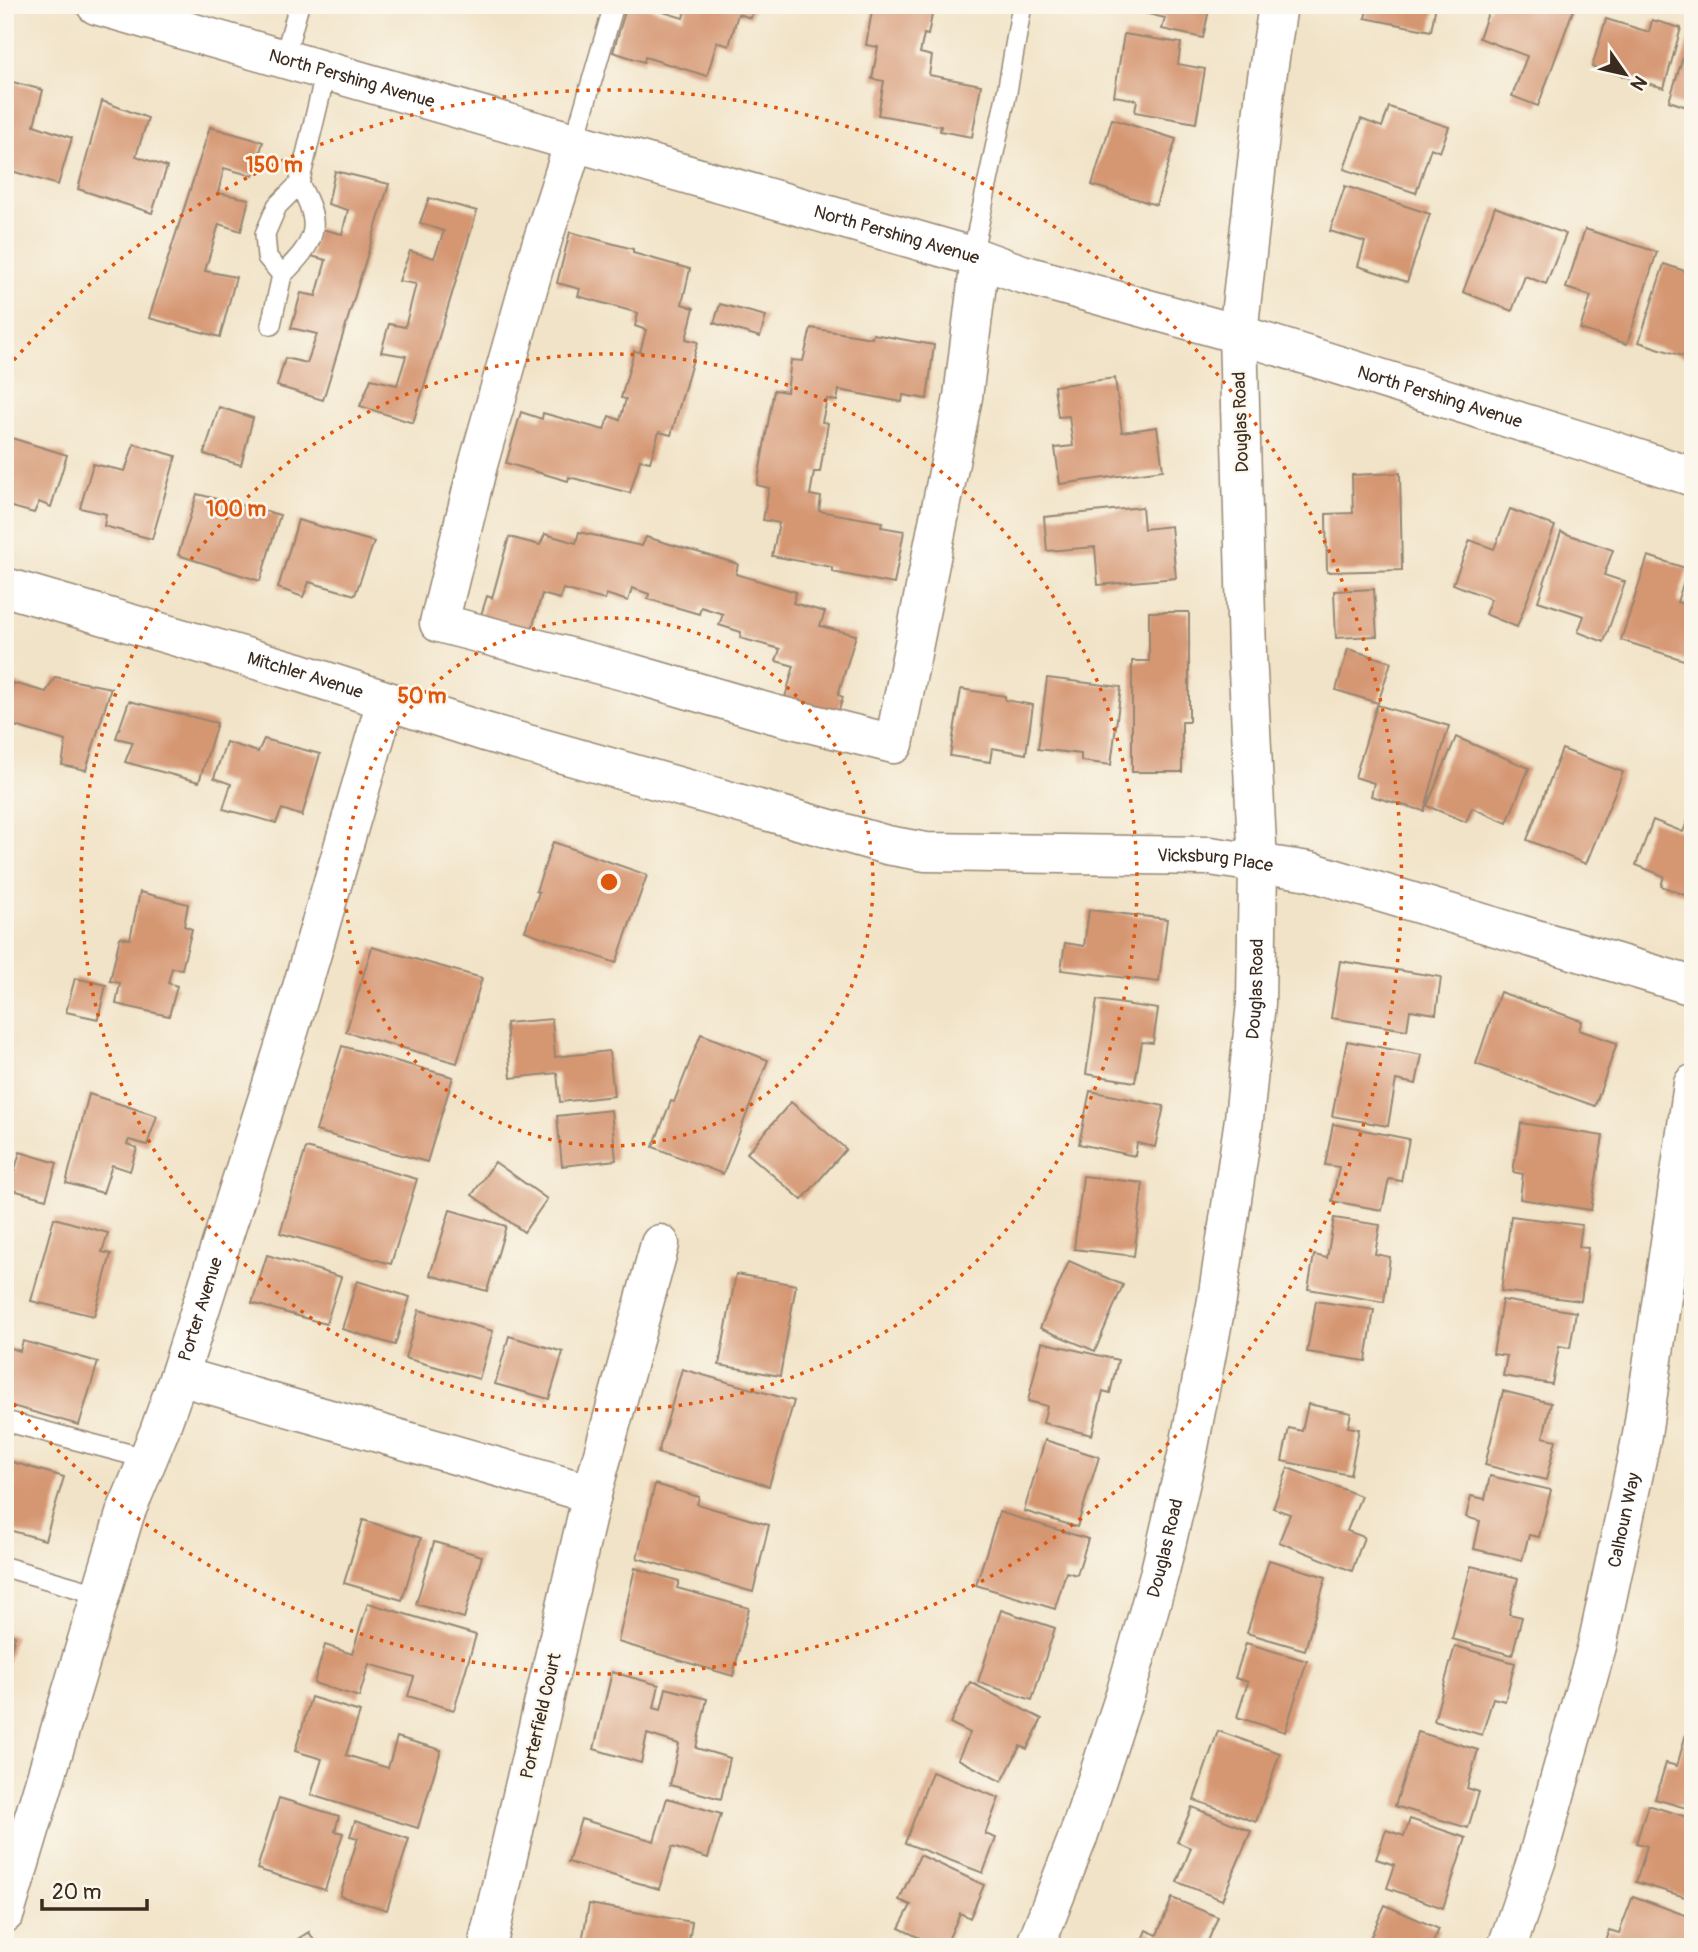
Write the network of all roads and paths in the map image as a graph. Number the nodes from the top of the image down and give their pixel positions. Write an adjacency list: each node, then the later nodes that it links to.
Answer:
1 (96, 5): 6 (street, North Pershing Avenue)
2 (299, 5): 6 (lane)
3 (614, 5): 8 (lane)
4 (1022, 5): 10 (lane)
5 (1278, 5): 13 (street, Douglas Road)
6 (284, 59): 7 (street, North Pershing Avenue)
7 (326, 71): 8 (street, North Pershing Avenue); 9 (lane)
8 (574, 142): 10 (street, North Pershing Avenue); 10 (street)
9 (299, 184): 11 (lane); 11 (lane)
10 (976, 257): 13 (street, North Pershing Avenue)
11 (282, 275): 12 (lane)
12 (271, 325)
13 (1238, 334): 14 (street, North Pershing Avenue); 18 (street, Douglas Road)
14 (1693, 477)
15 (5, 587): 16 (street, Mitchler Avenue)
16 (386, 701): 17 (street, Mitchler Avenue); 22 (street, Porter Avenue)
17 (726, 800): 18 (street, Vicksburg Place)
18 (1258, 863): 19 (street, Vicksburg Place); 30 (street, Douglas Road)
19 (1693, 986)
20 (1693, 1084): 31 (street, Calhoun Way)
21 (660, 1244): 25 (street, Porterfield Court)
22 (179, 1376): 24 (street, Porter Avenue); 25 (street)
23 (5, 1421): 24 (lane)
24 (148, 1460): 27 (street, Porter Avenue)
25 (592, 1494): 29 (street, Porterfield Court)
26 (5, 1567): 27 (lane)
27 (101, 1595): 28 (street, Porter Avenue)
28 (5, 1913)
29 (489, 1938)
30 (1035, 1947)
31 (1507, 1947)

